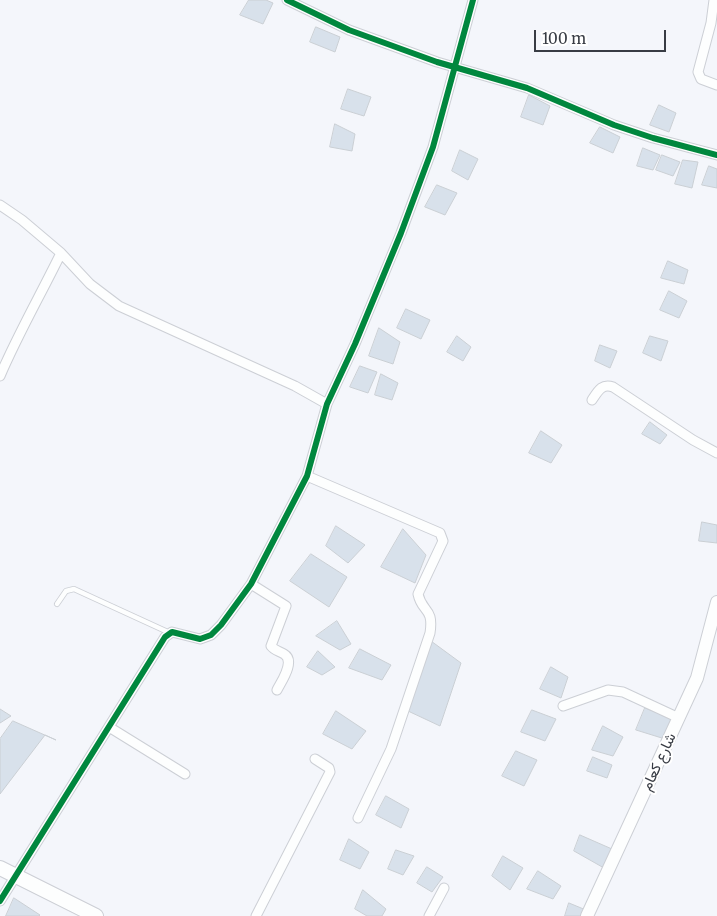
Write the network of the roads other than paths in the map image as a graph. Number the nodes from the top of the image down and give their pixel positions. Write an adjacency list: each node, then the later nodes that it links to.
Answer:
1 (287, 0): 4 (street)
2 (473, 0): 4 (street)
3 (714, 0): 5 (street)
4 (454, 66): 6 (street); 11 (street)
5 (717, 85)
6 (717, 156)
7 (0, 205): 8 (street)
8 (61, 253): 9 (street); 11 (street)
9 (0, 376)
10 (592, 400): 12 (street)
11 (327, 404): 13 (street)
12 (717, 453)
13 (308, 476): 14 (street); 25 (street)
14 (251, 584): 18 (street); 19 (street)
15 (717, 602): 17 (street, شارع كعام)
16 (57, 604): 18 (lane)
17 (715, 621): 21 (street, شارع كعام)
18 (170, 633): 22 (street)
19 (277, 690)
20 (563, 706): 21 (street)
21 (679, 718): 33 (street, شارع كعام)
22 (109, 727): 24 (street); 27 (street)
23 (315, 759): 31 (street)
24 (185, 774)
25 (358, 818)
26 (0, 868): 27 (main road)
27 (15, 876): 29 (street); 30 (main road)
28 (444, 888): 32 (street)
29 (0, 901)
30 (96, 916)
31 (256, 916)
32 (429, 916)
33 (587, 916)

